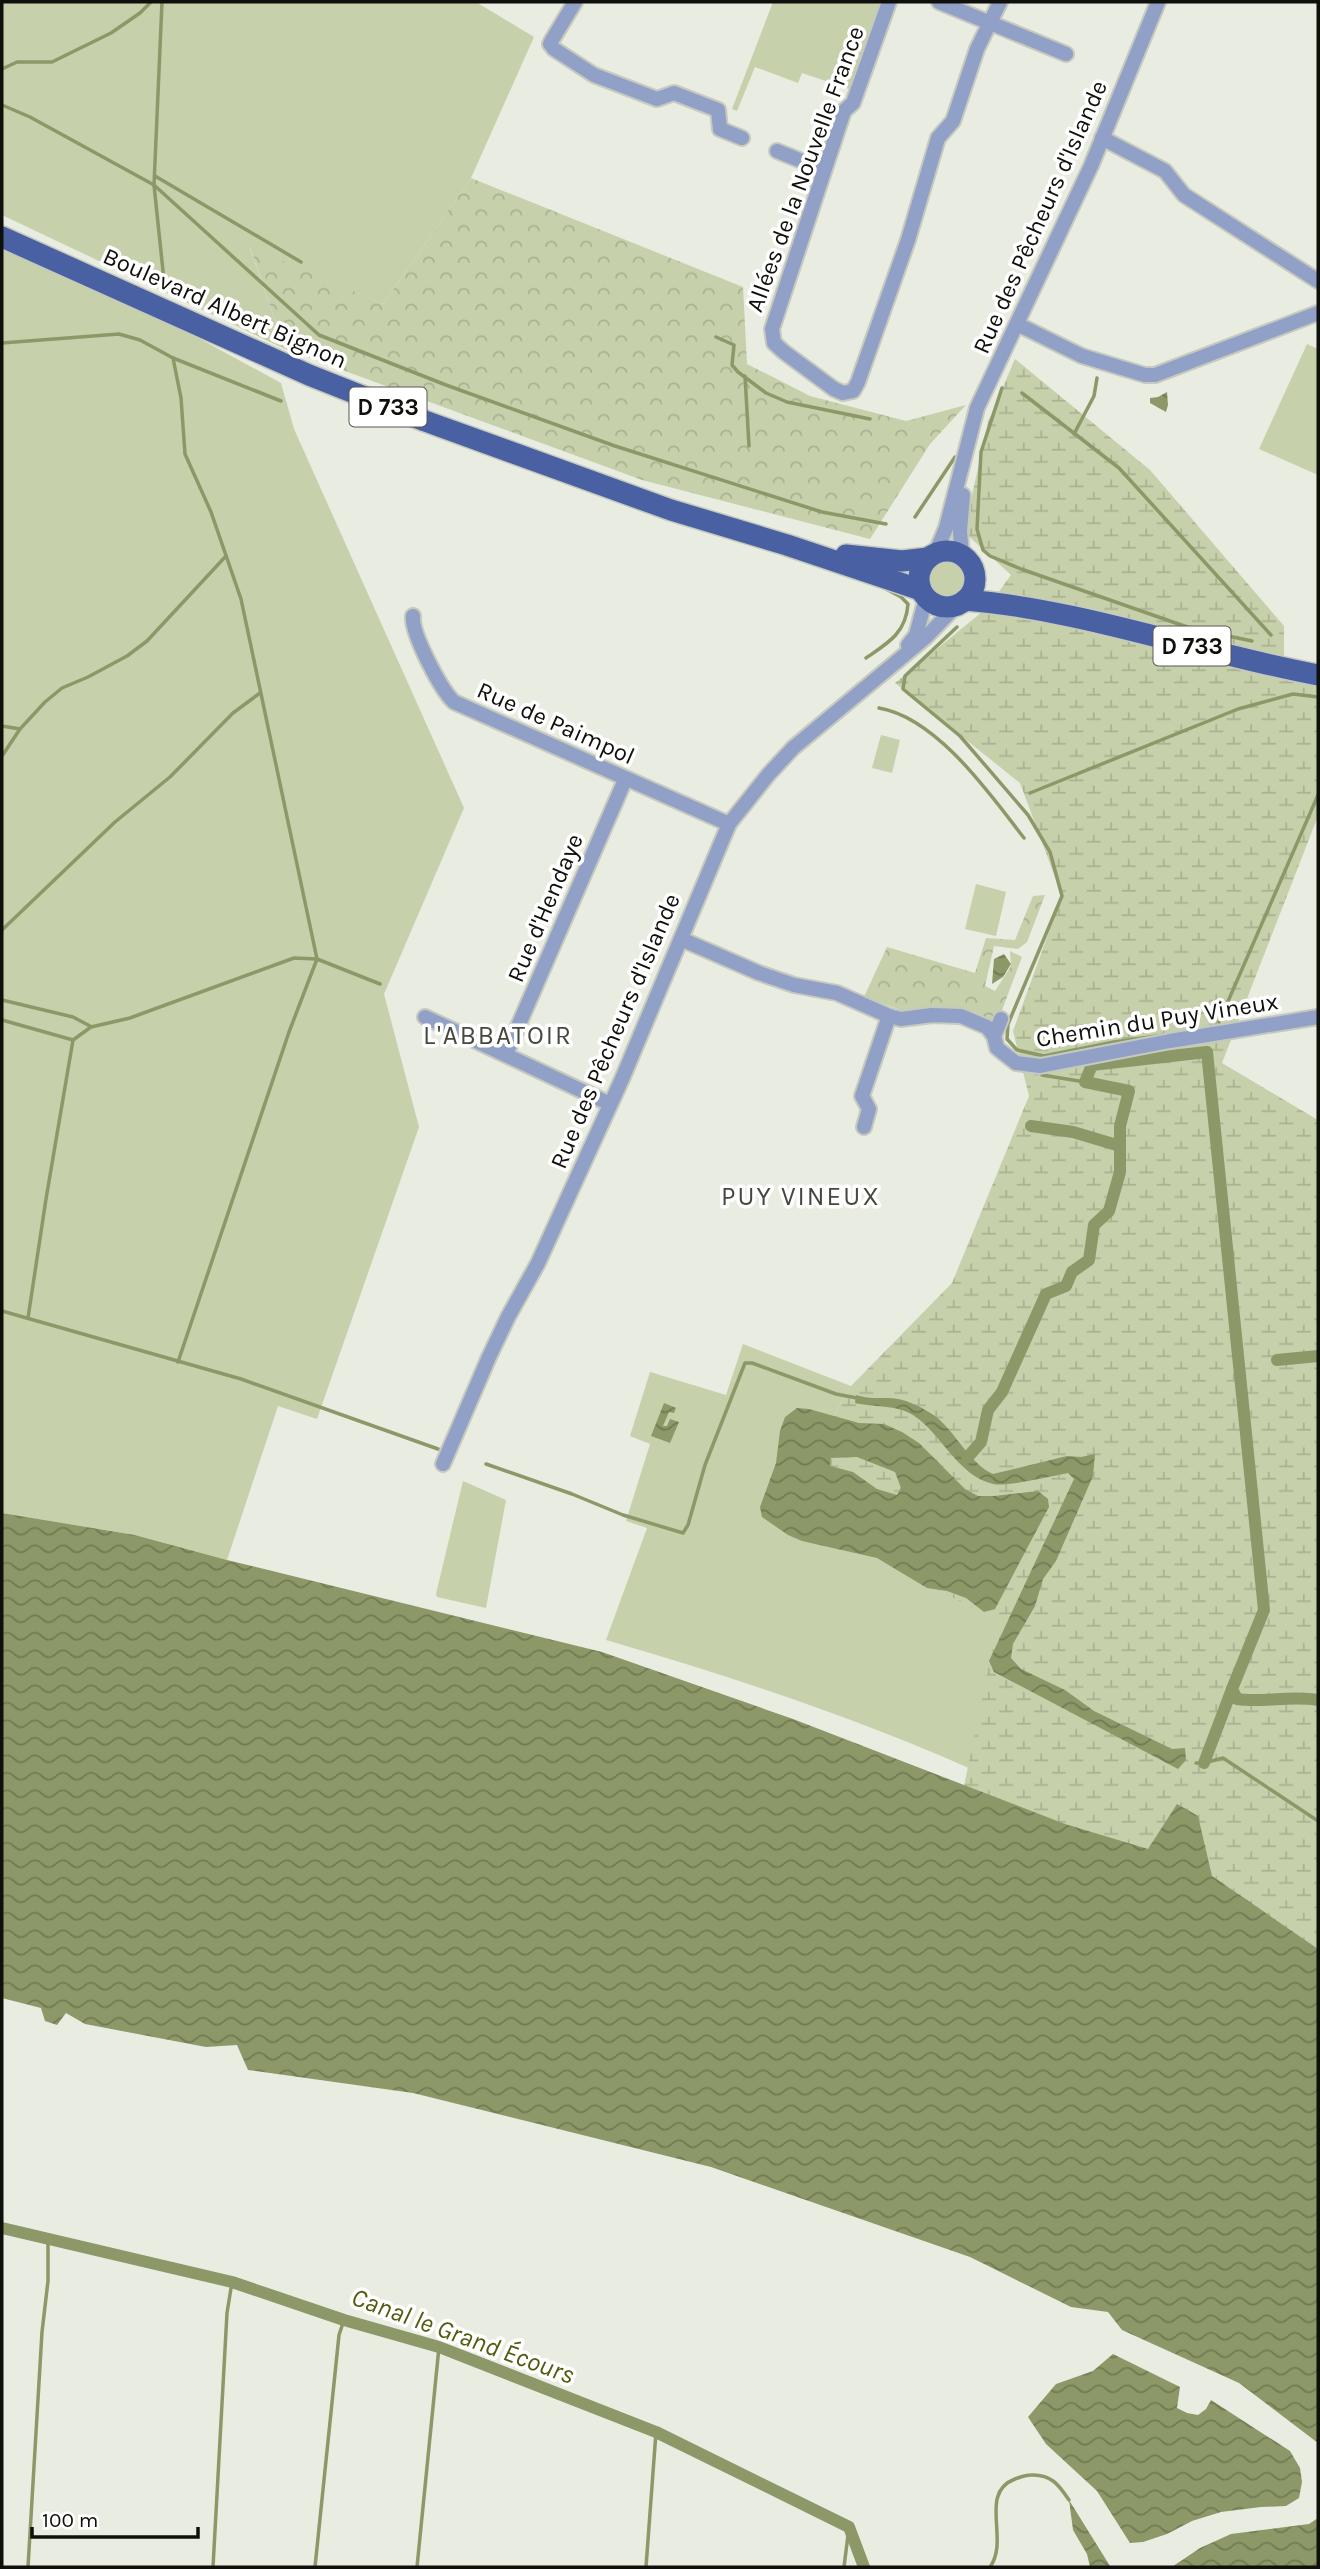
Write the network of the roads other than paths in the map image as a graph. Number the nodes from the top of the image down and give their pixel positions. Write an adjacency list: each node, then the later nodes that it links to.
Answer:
1 (575, 2): 8 (street)
2 (889, 2): 11 (street, Allées de la Nouvelle France)
3 (939, 2): 6 (street)
4 (1000, 2): 6 (street, Allées de la Nouvelle France)
5 (1158, 2): 9 (street, Rue des Pêcheurs d'Islande)
6 (989, 23): 7 (street); 11 (street, Allées de la Nouvelle France)
7 (1066, 54)
8 (742, 138)
9 (1102, 138): 13 (street); 15 (street, Rue des Pêcheurs d'Islande)
10 (777, 151): 11 (street)
11 (824, 170)
12 (2, 237): 17 (main road, Boulevard Albert Bignon / D 733)
13 (1318, 281)
14 (1318, 313): 15 (street)
15 (1017, 324): 16 (street, Rue des Pêcheurs d'Islande)
16 (967, 451): 18 (street, Rue des Pêcheurs d'Islande); 19 (street, Rue des Pêcheurs d'Islande)
17 (787, 545): 18 (main road, Boulevard Albert Bignon / D 733); 21 (main road, Boulevard Albert Bignon / D 733)
18 (931, 556): 19 (main road); 21 (main road)
19 (962, 556): 20 (main road)
20 (974, 579): 22 (main road); 24 (main road, D 733)
21 (924, 594): 22 (main road); 25 (street, Rue des Pêcheurs d'Islande)
22 (961, 603): 24 (main road, D 733); 25 (street, Rue des Pêcheurs d'Islande)
23 (413, 616): 27 (street, Rue de Paimpol)
24 (1067, 616): 26 (main road, D 733)
25 (895, 664): 28 (street, Rue des Pêcheurs d'Islande)
26 (1318, 675)
27 (625, 780): 28 (street, Rue de Paimpol); 35 (street, Rue d'Hendaye)
28 (729, 824): 29 (street, Rue des Pêcheurs d'Islande)
29 (681, 939): 30 (street); 36 (street, Rue des Pêcheurs d'Islande)
30 (889, 1016): 34 (street); 37 (street)
31 (425, 1017): 35 (street)
32 (1318, 1017): 34 (street, Chemin du Puy Vineux)
33 (1001, 1019): 34 (street, Chemin du Puy Vineux)
34 (993, 1036)
35 (506, 1054): 36 (street)
36 (610, 1104): 38 (street, Rue des Pêcheurs d'Islande)
37 (864, 1127)
38 (443, 1464)

